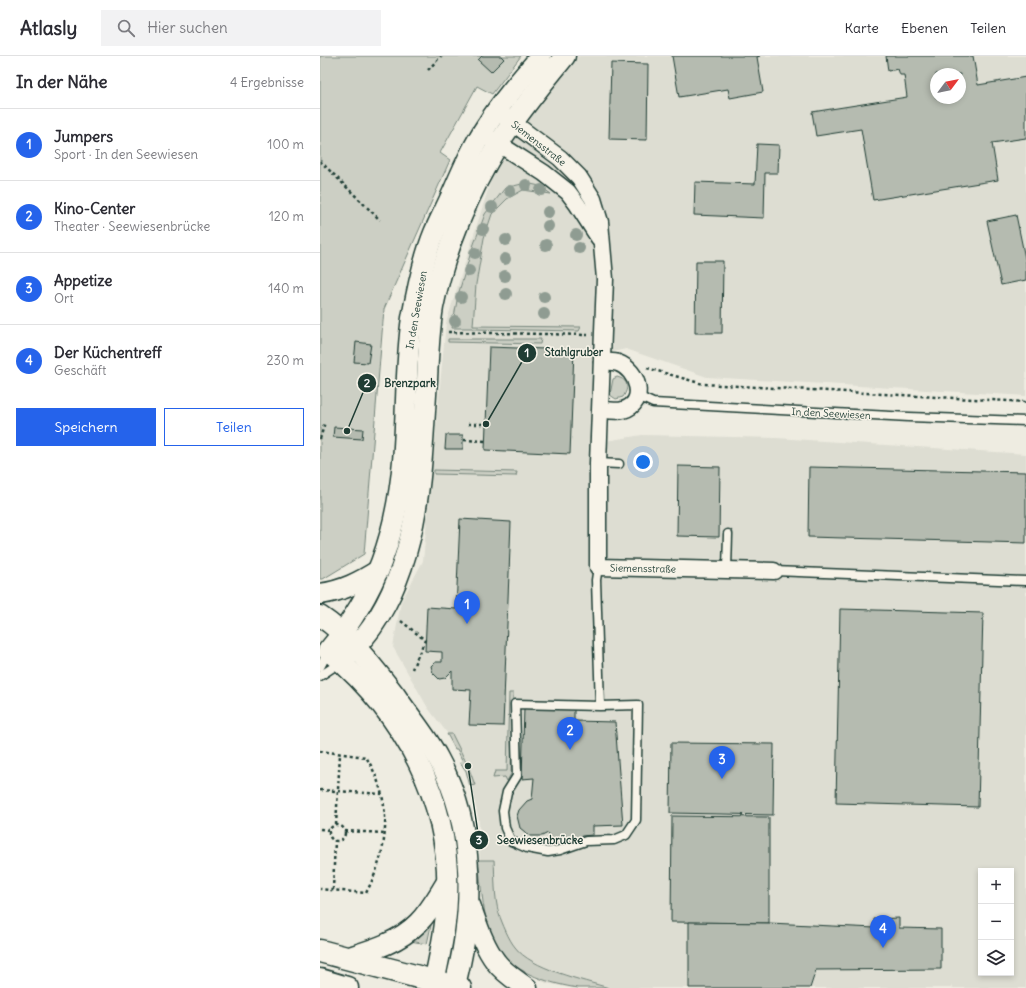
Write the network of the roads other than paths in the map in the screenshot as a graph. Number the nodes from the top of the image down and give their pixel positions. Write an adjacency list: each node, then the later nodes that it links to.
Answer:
1 (541, 56): 3 (street, In den Seewiesen)
2 (565, 56): 4 (street, In den Seewiesen)
3 (497, 111): 4 (street, Siemensstraße); 5 (street, In den Seewiesen)
4 (513, 123): 6 (street, In den Seewiesen); 7 (street, Siemensstraße)
5 (482, 133): 6 (street, Siemensstraße); 16 (street, In den Seewiesen)
6 (498, 144): 7 (street, Siemensstraße); 22 (street, In den Seewiesen)
7 (602, 243): 8 (street, Siemensstraße)
8 (602, 362): 9 (street); 10 (street, Siemensstraße)
9 (638, 396): 10 (street); 11 (lane, In den Seewiesen)
10 (601, 409): 12 (street, Siemensstraße)
11 (1026, 421)
12 (598, 463): 13 (lane); 15 (street, Siemensstraße)
13 (619, 464)
14 (728, 534): 17 (lane)
15 (598, 567): 17 (street, Siemensstraße); 25 (lane)
16 (379, 570): 20 (street); 22 (street, In den Seewiesen)
17 (727, 570): 18 (street, Siemensstraße)
18 (774, 571): 19 (lane)
19 (1026, 581)
20 (320, 594)
21 (320, 616): 22 (street)
22 (349, 641): 23 (street, In den Seewiesen); 27 (street)
23 (327, 656): 24 (lane); 26 (street)
24 (320, 676)
25 (600, 706): 25 (lane)
26 (447, 882): 29 (street); 31 (street)
27 (469, 902): 31 (street); 33 (street)
28 (320, 951): 29 (main road)
29 (346, 958): 31 (main road)
30 (320, 980): 32 (main road)
31 (447, 986)
32 (347, 988)
33 (527, 988)

